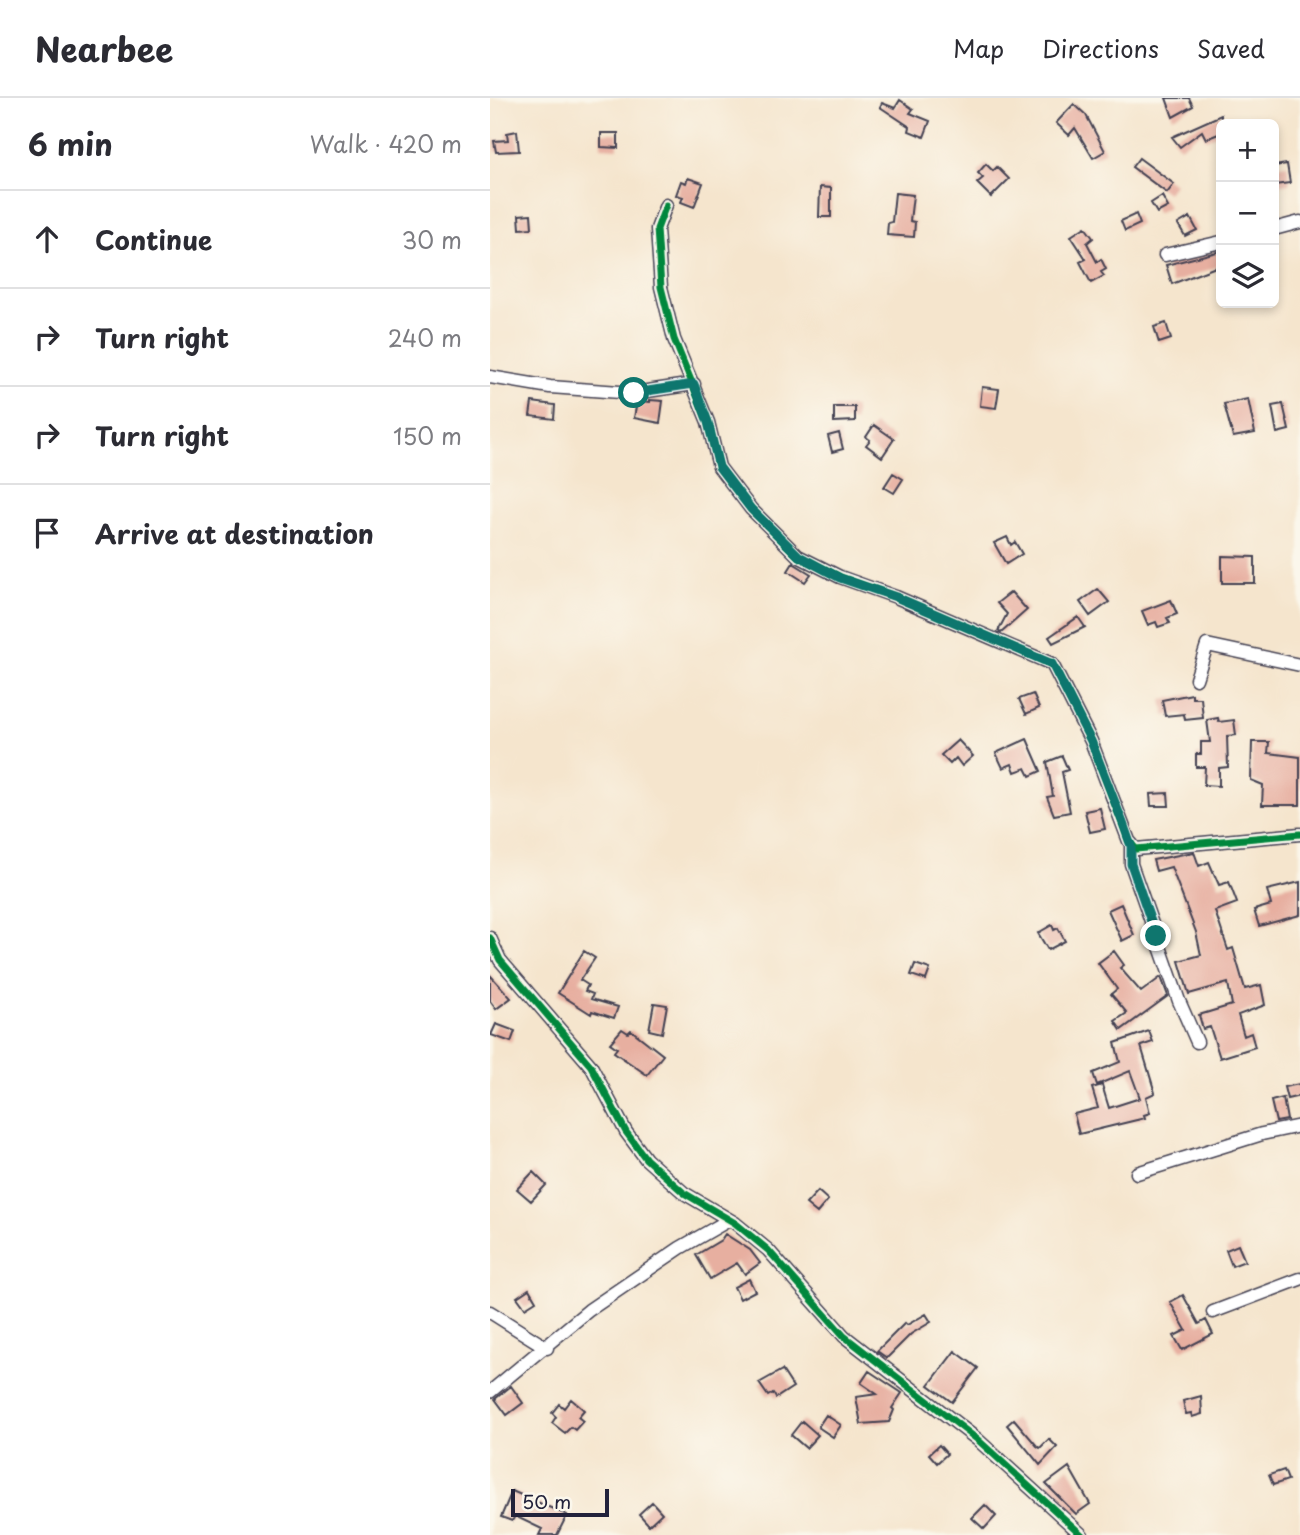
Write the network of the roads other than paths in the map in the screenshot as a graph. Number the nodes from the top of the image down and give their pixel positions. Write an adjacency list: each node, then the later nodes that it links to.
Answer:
1 (666, 205): 7 (street)
2 (1300, 222): 3 (street)
3 (1279, 228)
4 (1216, 243): 5 (street)
5 (1165, 255)
6 (490, 377): 7 (street)
7 (694, 384): 11 (street)
8 (1300, 665): 9 (street)
9 (1196, 679)
10 (1300, 834): 11 (street)
11 (1131, 846): 13 (street)
12 (490, 938): 16 (street)
13 (1197, 1042)
14 (1300, 1126): 15 (street)
15 (1137, 1173)
16 (729, 1220): 20 (street); 22 (street)
17 (1300, 1279): 19 (street)
18 (490, 1312): 20 (street)
19 (1213, 1312)
20 (547, 1348): 21 (street)
21 (490, 1392)
22 (1082, 1535)

